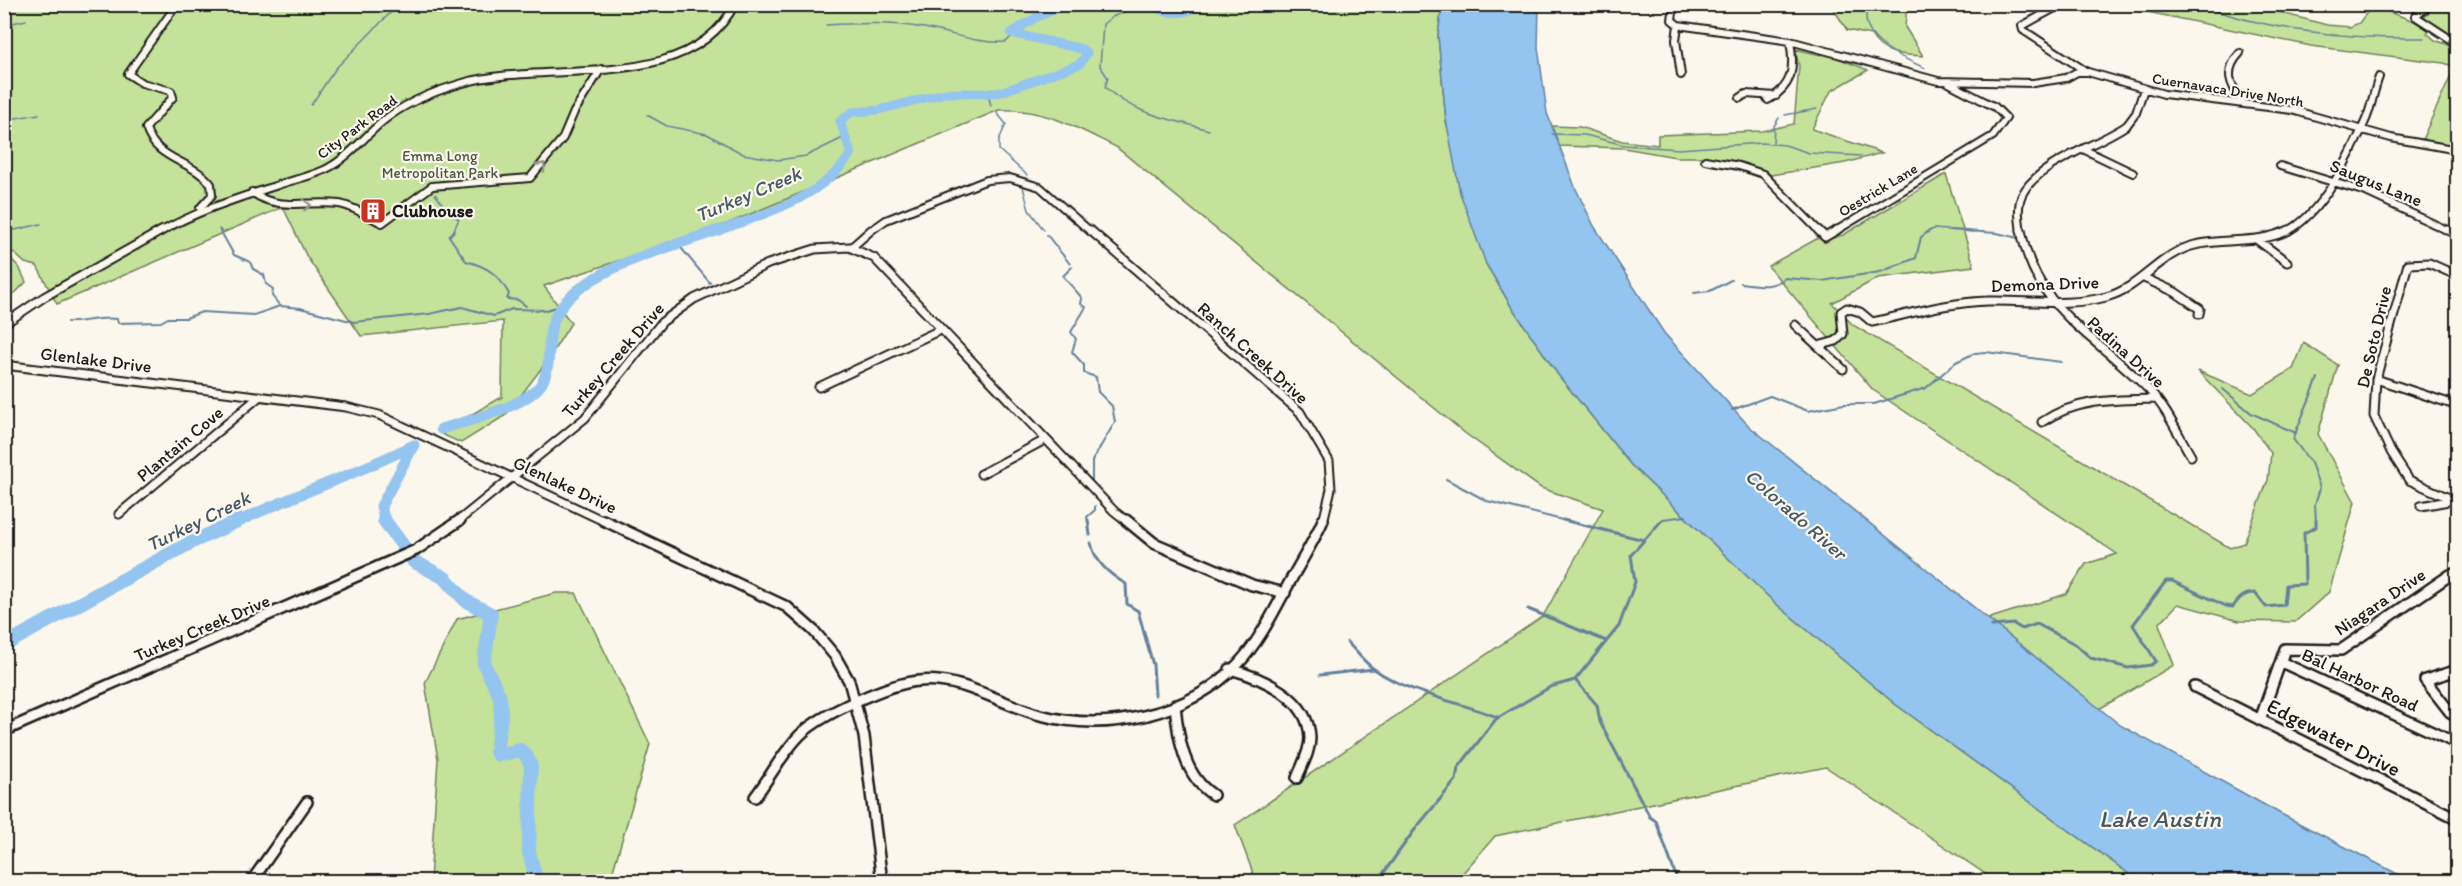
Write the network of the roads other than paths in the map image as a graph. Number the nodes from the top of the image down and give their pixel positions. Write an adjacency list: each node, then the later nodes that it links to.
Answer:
1 (177, 4): 28 (street)
2 (735, 4): 10 (street, City Park Road)
3 (1674, 4): 6 (street)
4 (2062, 4): 11 (street)
5 (2430, 4): 8 (street)
6 (1678, 25): 7 (street); 12 (street)
7 (1790, 41): 14 (street); 16 (street)
8 (2457, 44)
9 (2240, 53): 19 (street)
10 (601, 69): 27 (street, City Park Road); 27 (street, one-way to 10)
11 (2088, 72): 14 (street); 15 (street, Cuernavaca Drive North)
12 (1681, 75)
13 (2379, 77): 20 (street, Demona Drive)
14 (1948, 82): 23 (street, Oestrick Lane)
15 (2144, 89): 19 (street, Cuernavaca Drive North); 21 (street, Padina Drive)
16 (1777, 96): 17 (street); 18 (street)
17 (1740, 98)
18 (1768, 100)
19 (2243, 104): 20 (street, Cuernavaca Drive North)
20 (2360, 129): 22 (street, Cuernavaca Drive North); 26 (street, Demona Drive)
21 (2085, 150): 25 (street); 37 (street, Padina Drive)
22 (2457, 150)
23 (1705, 160)
24 (2280, 166): 26 (street, Saugus Lane)
25 (2133, 173)
26 (2332, 180): 31 (street, Saugus Lane); 32 (street, Demona Drive)
27 (252, 192): 29 (street, City Park Road)
28 (212, 195): 29 (street); 30 (street)
29 (222, 202): 30 (street, City Park Road)
30 (195, 212): 39 (street, City Park Road)
31 (2457, 235)
32 (2256, 238): 34 (street); 36 (street, Demona Drive)
33 (852, 246): 41 (street); 56 (street, Turkey Creek Drive); 62 (street, Ranch Creek Drive)
34 (2287, 262)
35 (2457, 276): 47 (street, De Soto Drive)
36 (2144, 278): 37 (street, Demona Drive); 38 (street)
37 (2049, 300): 42 (street, Demona Drive); 50 (street, Padina Drive)
38 (2199, 314)
39 (4, 324)
40 (1795, 325): 42 (street)
41 (940, 330): 48 (street); 53 (street)
42 (1818, 346): 46 (street)
43 (4, 361): 45 (street, Glenlake Drive)
44 (4, 365): 45 (street, Glenlake Drive)
45 (25, 366): 49 (street, Glenlake Drive)
46 (1843, 369)
47 (2376, 379): 51 (street); 58 (street, De Soto Drive)
48 (819, 387)
49 (260, 396): 56 (street, Glenlake Drive); 60 (street, Plantain Cove)
50 (2157, 399): 52 (street); 54 (street, Padina Drive)
51 (2457, 406)
52 (2042, 422)
53 (1045, 440): 55 (street); 62 (street)
54 (2191, 456)
55 (981, 474)
56 (512, 477): 67 (street, Glenlake Drive); 71 (street, Turkey Creek Drive)
57 (2457, 485): 58 (street)
58 (2456, 501): 59 (street)
59 (2421, 506)
60 (119, 514)
61 (2457, 573): 63 (street, Niagara Drive)
62 (1285, 593): 64 (street, Ranch Creek Drive)
63 (2281, 662): 70 (street); 72 (street, Bal Harbor Road)
64 (1230, 669): 68 (street, Ranch Creek Drive); 73 (street)
65 (2457, 670): 69 (street)
66 (2195, 687): 70 (street, Edgewater Drive)
67 (858, 700): 68 (street, Ranch Creek Drive); 75 (street, Ranch Creek Drive); 79 (street, Glenlake Drive)
68 (1175, 705): 74 (street)
69 (2457, 716)
70 (2260, 720): 77 (street, Edgewater Drive)
71 (4, 731)
72 (2457, 744)
73 (1297, 778)
74 (1214, 795)
75 (755, 797)
76 (307, 801): 78 (street)
77 (2457, 819)
78 (251, 882)
79 (882, 882)

